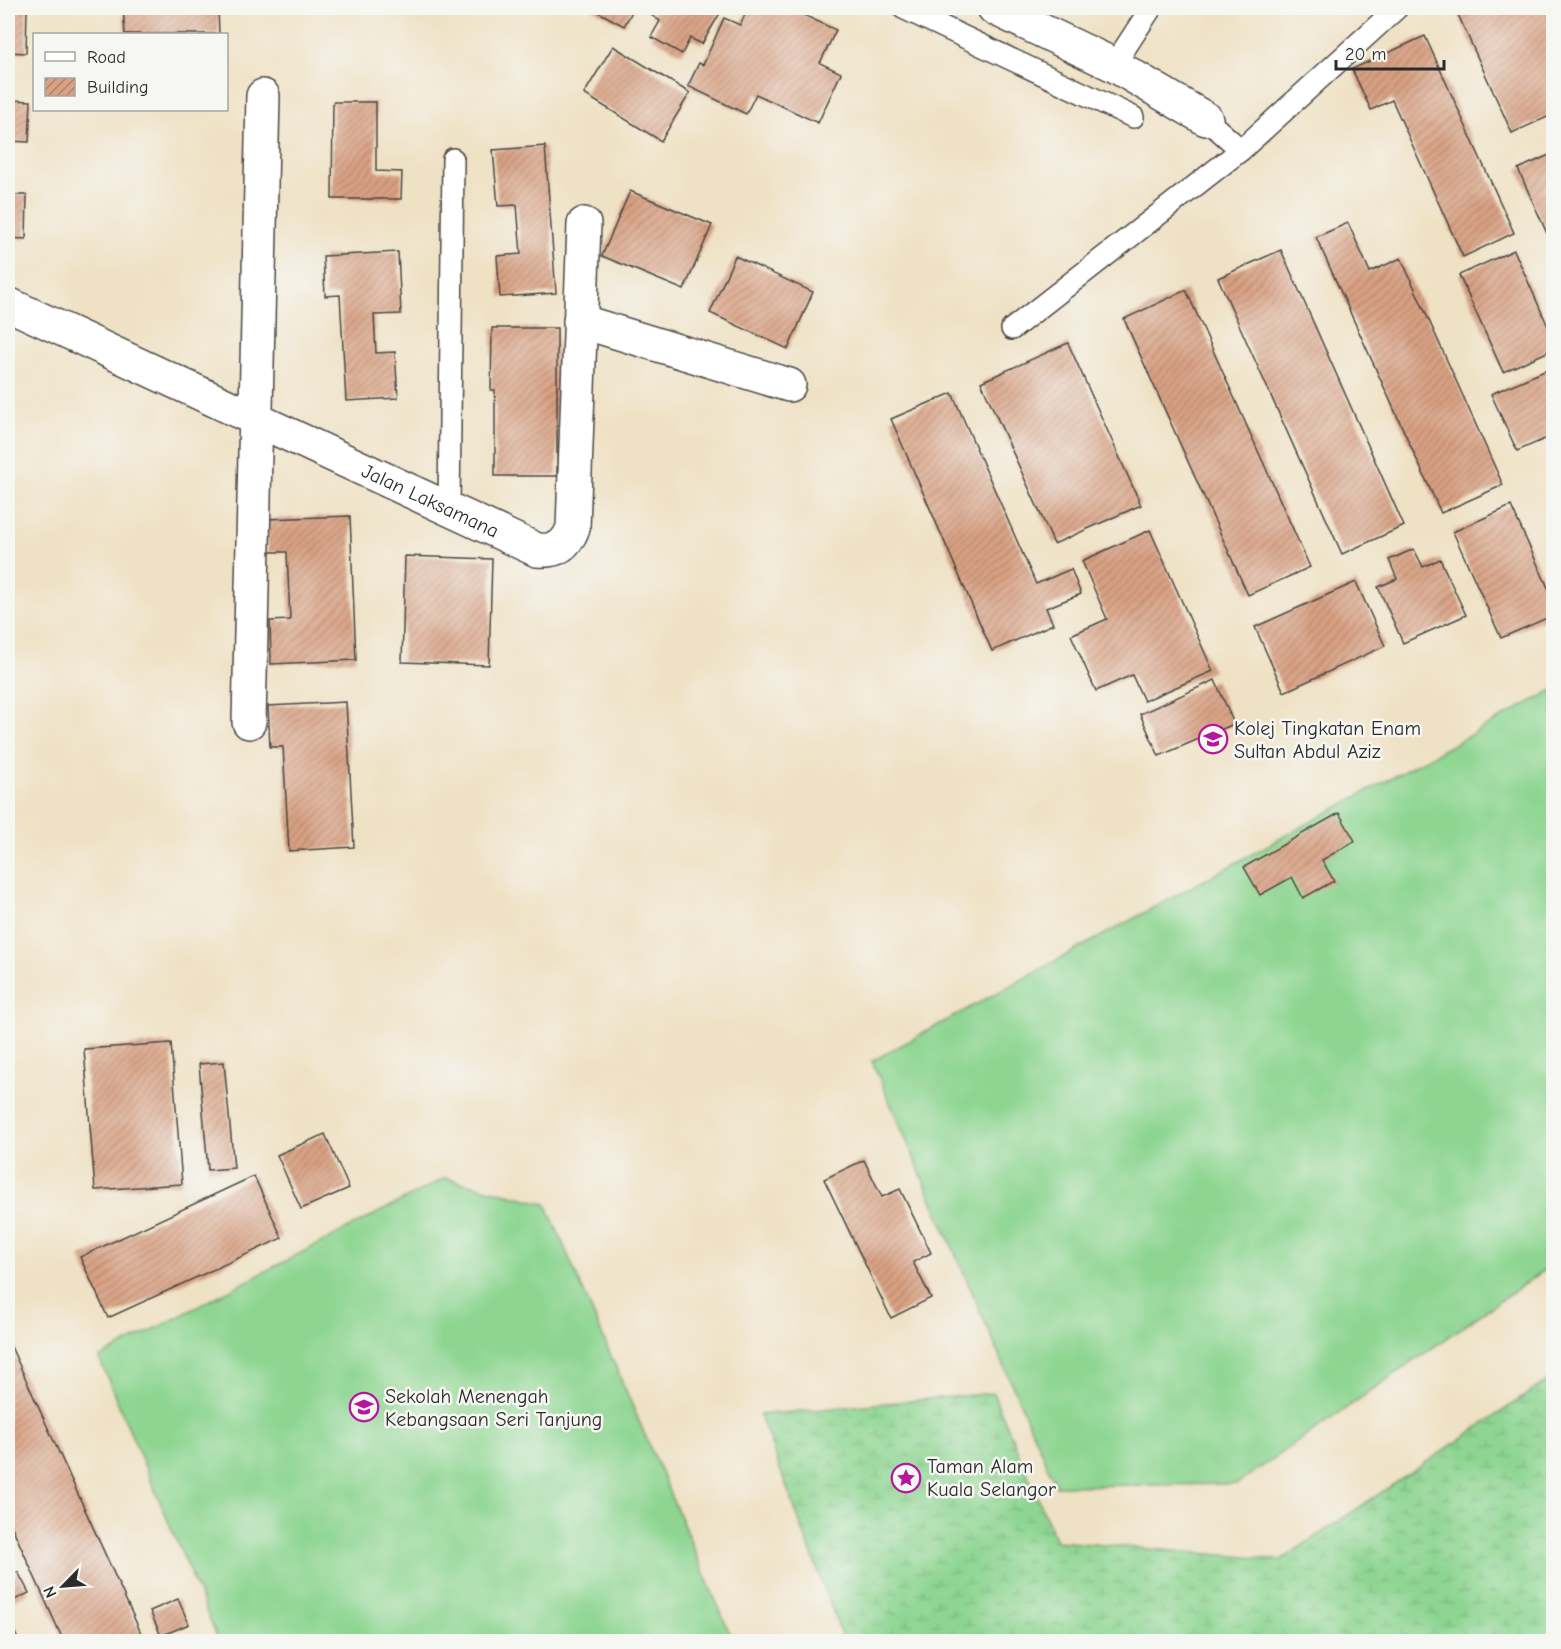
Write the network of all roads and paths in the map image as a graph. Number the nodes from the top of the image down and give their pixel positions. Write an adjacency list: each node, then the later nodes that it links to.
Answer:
1 (903, 8): 7 (lane)
2 (1151, 8): 5 (lane)
3 (1397, 8): 9 (lane)
4 (1011, 11): 5 (street)
5 (1114, 65): 8 (street)
6 (263, 96): 16 (street)
7 (1133, 117)
8 (1206, 119): 9 (lane)
9 (1241, 150): 14 (lane)
10 (453, 159): 17 (lane)
11 (584, 224): 13 (street, Jalan Laksamana)
12 (8, 304): 16 (street, Jalan Laksamana)
13 (580, 321): 15 (street); 17 (street, Jalan Laksamana)
14 (1012, 329)
15 (789, 385)
16 (254, 417): 17 (street, Jalan Laksamana); 18 (street)
17 (449, 509)
18 (249, 722)

